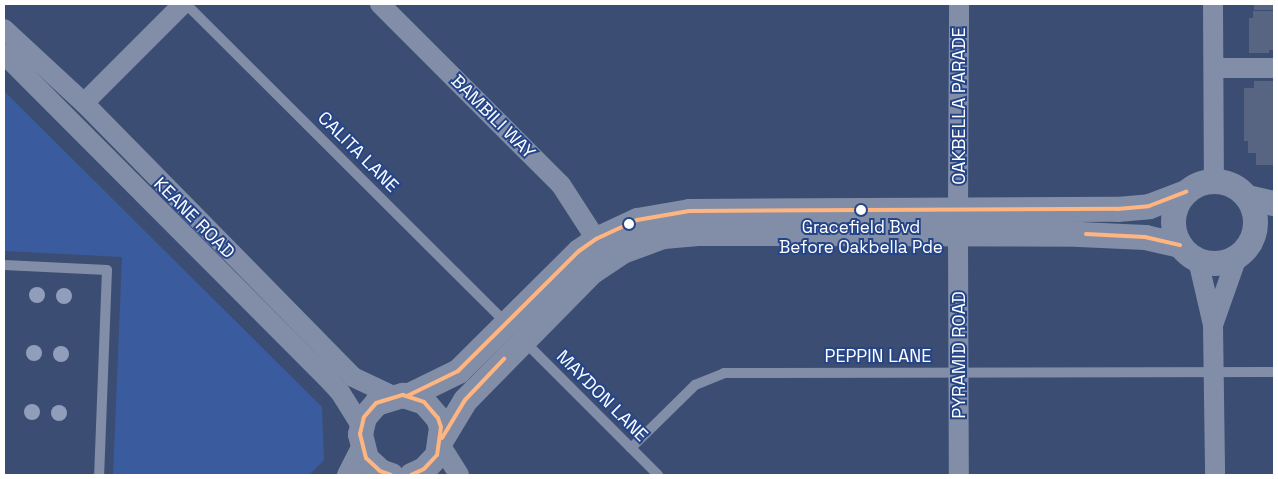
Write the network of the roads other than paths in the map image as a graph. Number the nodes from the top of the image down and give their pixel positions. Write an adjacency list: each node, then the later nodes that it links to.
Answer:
1 (184, 4): 9 (street); 24 (lane, CALITA LANE)
2 (380, 4): 18 (street, BAMBILI WAY)
3 (959, 4): 14 (street, OAKBELLA PARADE)
4 (1213, 4): 7 (street)
5 (4, 29): 9 (street, KEANE ROAD)
6 (4, 54): 29 (street, KEANE ROAD)
7 (1214, 68): 8 (street); 10 (street)
8 (1274, 68)
9 (84, 104): 28 (street, KEANE ROAD)
10 (1214, 180): 11 (street); 12 (street)
11 (1186, 192): 15 (street); 20 (street)
12 (1247, 197): 13 (street); 21 (street)
13 (1274, 203)
14 (958, 209): 15 (street); 18 (street)
15 (1079, 209): 16 (street)
16 (1079, 234): 17 (street); 20 (street)
17 (958, 235): 24 (street); 25 (street, PYRAMID ROAD)
18 (596, 239): 24 (street)
19 (1274, 240): 21 (street)
20 (1189, 253): 21 (street); 23 (street)
21 (1241, 253): 23 (street)
22 (4, 266): 32 (lane)
23 (1213, 325): 27 (street)
24 (514, 331): 28 (street); 30 (street); 31 (lane, MAYDON LANE)
25 (960, 372): 27 (lane, PEPPIN LANE); 31 (lane, PEPPIN LANE); 38 (street, PYRAMID ROAD)
26 (1274, 372): 27 (lane, PEPPIN LANE)
27 (1214, 373): 39 (street)
28 (400, 396): 29 (street); 30 (street, KEANE ROAD)
29 (362, 437): 33 (street); 34 (street, KEANE ROAD)
30 (441, 442): 35 (street); 36 (street, KEANE ROAD)
31 (631, 448): 37 (lane, MAYDON LANE)
32 (100, 475)
33 (349, 475)
34 (390, 475)
35 (411, 475)
36 (459, 475)
37 (658, 475)
38 (959, 475)
39 (1215, 475)

